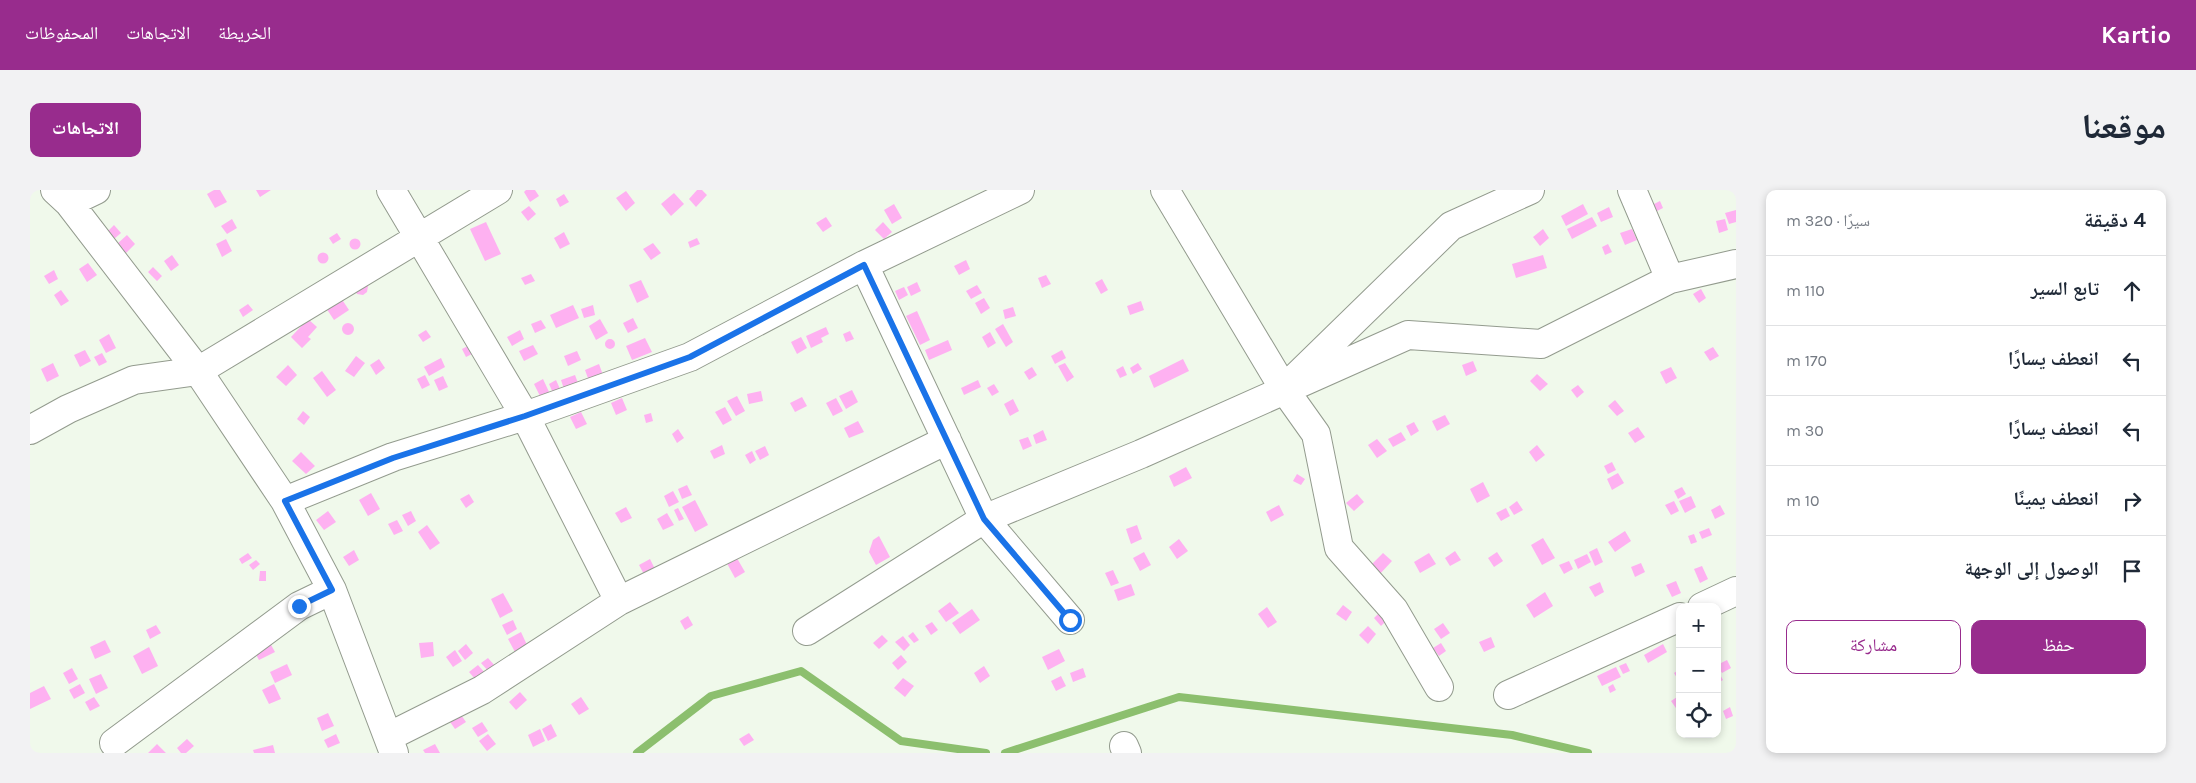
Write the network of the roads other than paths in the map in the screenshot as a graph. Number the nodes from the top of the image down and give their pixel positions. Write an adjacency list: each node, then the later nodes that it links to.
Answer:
1 (96, 190): 8 (street)
2 (391, 190): 9 (street)
3 (498, 190): 9 (street)
4 (1020, 190): 11 (street)
5 (1165, 190): 14 (street)
6 (1530, 190): 14 (street)
7 (1632, 190): 12 (street)
8 (62, 197): 13 (street)
9 (418, 239): 13 (street); 15 (street)
10 (1736, 264): 12 (street)
11 (864, 265): 15 (street); 17 (street)
12 (1670, 279): 14 (street)
13 (198, 371): 16 (street); 18 (street)
14 (1284, 389): 19 (street); 27 (street)
15 (525, 416): 18 (street); 22 (street)
16 (30, 430)
17 (947, 440): 19 (street); 22 (street)
18 (285, 501): 20 (street)
19 (984, 519): 25 (street); 26 (street)
20 (332, 590): 29 (street); 30 (street)
21 (1736, 591): 23 (street)
22 (619, 601): 30 (street)
23 (1710, 603)
24 (1676, 619): 28 (street)
25 (1070, 620)
26 (806, 631)
27 (1439, 686)
28 (1508, 695)
29 (114, 743)
30 (391, 745)

